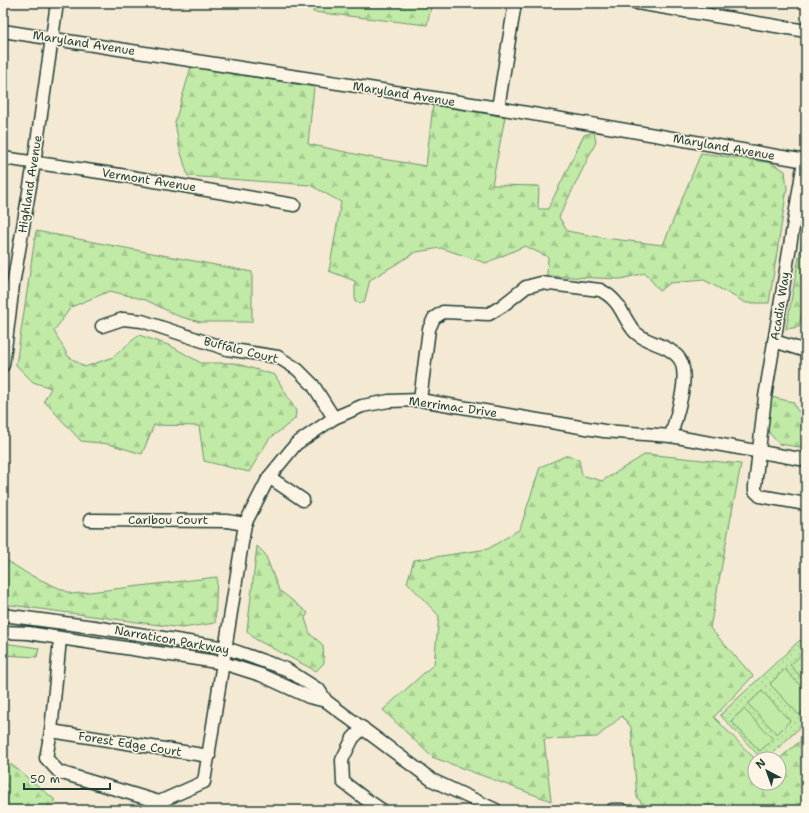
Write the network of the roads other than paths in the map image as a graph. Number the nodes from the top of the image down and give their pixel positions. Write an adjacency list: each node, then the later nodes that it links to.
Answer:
1 (57, 3): 6 (street, Highland Avenue)
2 (515, 3): 7 (street)
3 (637, 3): 5 (street)
4 (3, 31): 6 (street, Maryland Avenue)
5 (806, 31)
6 (52, 38): 7 (street, Maryland Avenue); 10 (street, Highland Avenue)
7 (498, 108): 9 (street, Maryland Avenue)
8 (3, 158): 10 (street, Vermont Avenue)
9 (805, 161): 14 (street, Acadia Way)
10 (34, 163): 11 (street, Vermont Avenue); 12 (street, Highland Avenue)
11 (294, 204)
12 (8, 284): 16 (street, Highland Avenue)
13 (102, 326): 18 (street, Buffalo Court)
14 (774, 341): 15 (street); 20 (street, Acadia Way)
15 (806, 351)
16 (3, 364)
17 (420, 400): 18 (street, Merrimac Drive); 19 (street, Merrimac Drive); 19 (street)
18 (334, 418): 22 (street, Merrimac Drive)
19 (671, 436): 20 (street, Merrimac Drive)
20 (758, 451): 21 (street, Merrimac Drive); 24 (street, Acadia Way)
21 (806, 460)
22 (269, 476): 23 (street); 26 (street, Merrimac Drive)
23 (303, 500)
24 (806, 504)
25 (90, 520): 26 (street, Caribou Court)
26 (245, 524): 30 (street, Merrimac Drive)
27 (3, 615): 30 (street, Narraticon Parkway)
28 (3, 632): 29 (street, Narraticon Parkway)
29 (60, 639): 31 (street, Narraticon Parkway); 34 (street)
30 (226, 648): 31 (street, Merrimac Drive); 32 (street, Narraticon Parkway)
31 (223, 663): 32 (street, Narraticon Parkway); 35 (street)
32 (326, 701): 33 (street, Narraticon Parkway)
33 (362, 728): 36 (street); 37 (street, Narraticon Parkway)
34 (51, 731): 35 (street, Forest Edge Court); 35 (street)
35 (209, 756)
36 (382, 810)
37 (496, 810)
38 (612, 810): 39 (street)
39 (622, 810)

